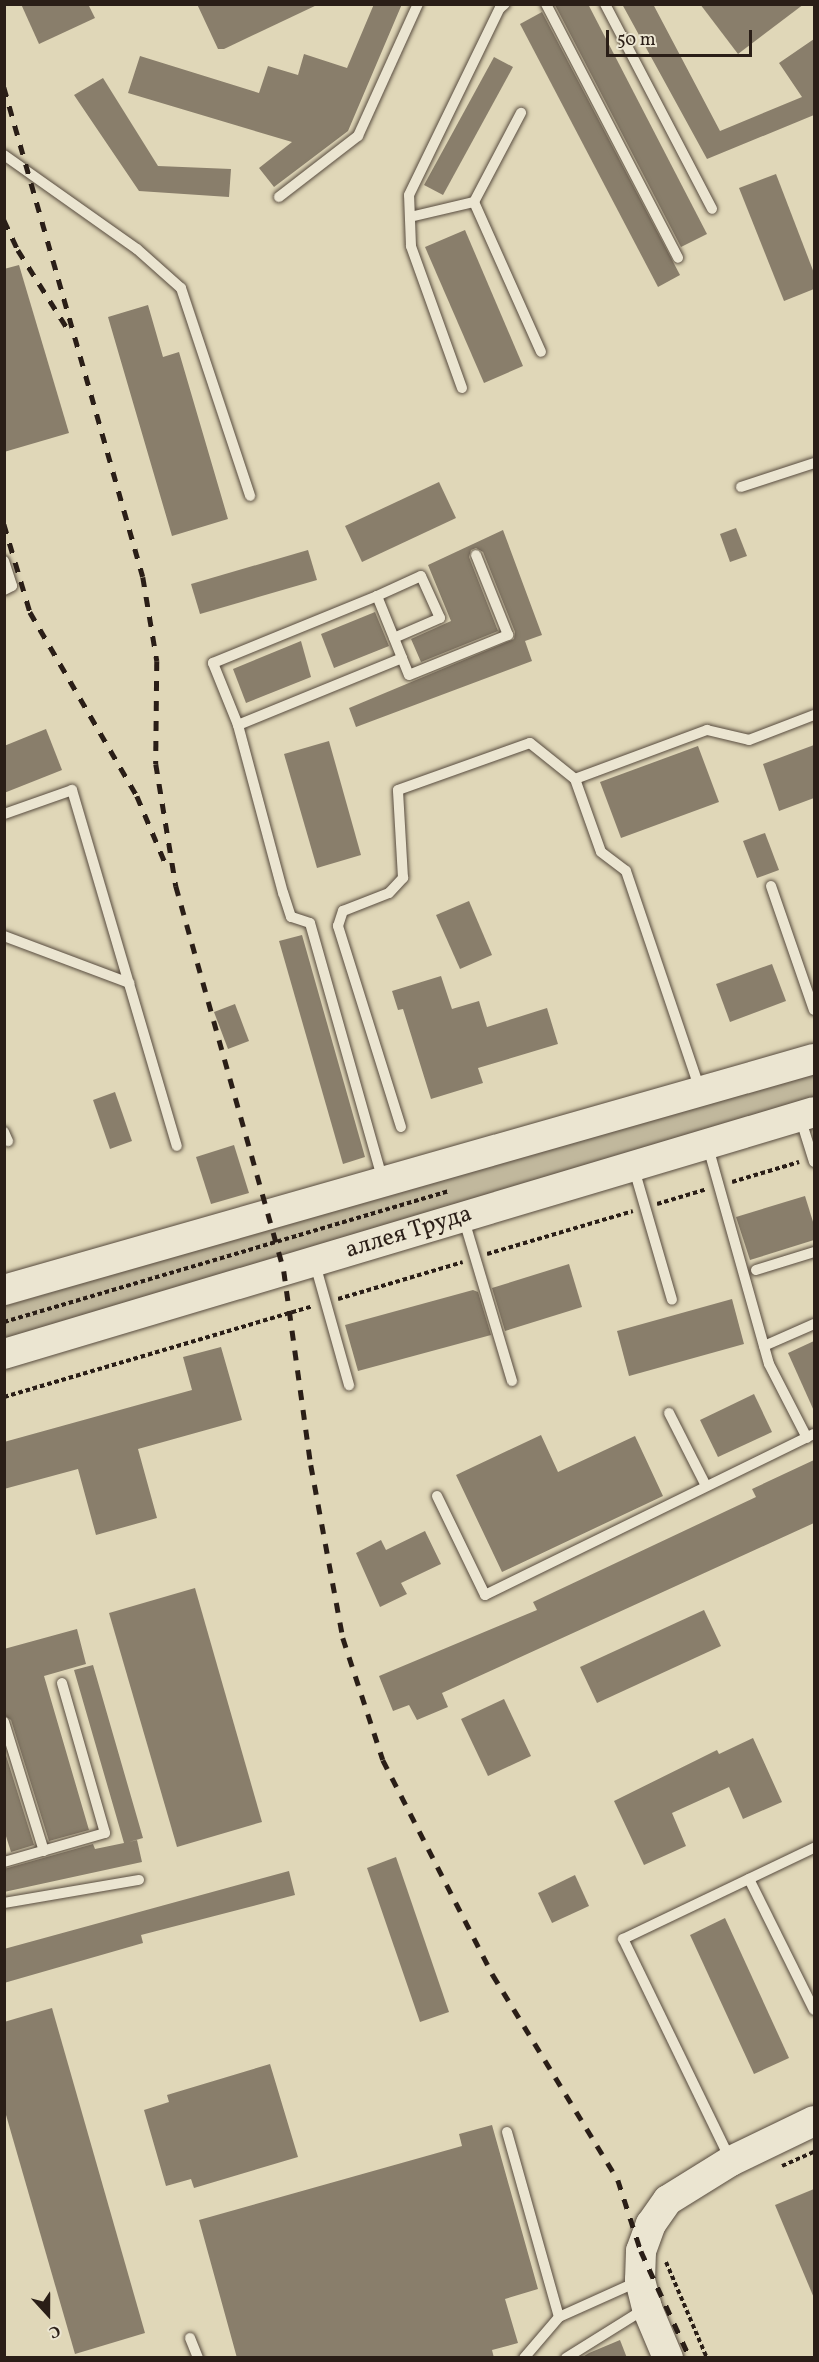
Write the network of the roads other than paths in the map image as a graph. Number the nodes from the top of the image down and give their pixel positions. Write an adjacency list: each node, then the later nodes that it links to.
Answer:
1 (418, 4): 7 (lane)
2 (505, 4): 10 (lane)
3 (546, 4): 11 (lane)
4 (605, 4): 9 (lane)
5 (521, 113): 8 (lane)
6 (4, 155): 16 (lane)
7 (279, 197)
8 (474, 202): 10 (lane); 12 (lane)
9 (712, 209)
10 (410, 217): 13 (lane)
11 (678, 258)
12 (541, 352)
13 (462, 388)
14 (814, 463): 15 (lane)
15 (741, 487)
16 (250, 496)
17 (476, 555): 22 (lane)
18 (4, 561): 19 (lane)
19 (4, 590)
20 (377, 596): 21 (lane); 21 (lane); 24 (lane)
21 (394, 638): 22 (lane)
22 (402, 658): 24 (lane)
23 (814, 716): 25 (lane)
24 (238, 725): 39 (lane)
25 (575, 779): 32 (lane); 34 (lane)
26 (4, 814): 29 (lane)
27 (771, 886): 30 (lane)
28 (4, 936): 29 (lane)
29 (129, 983): 36 (lane)
30 (814, 1010)
31 (814, 1059): 32 (street)
32 (701, 1091): 39 (street)
33 (807, 1114): 35 (street, аллея Труда); 37 (lane)
34 (401, 1127)
35 (707, 1144): 38 (street, аллея Труда); 47 (lane)
36 (177, 1146)
37 (814, 1160)
38 (633, 1166): 40 (street, аллея Труда); 45 (lane)
39 (383, 1182): 44 (street)
40 (461, 1202): 42 (street, аллея Труда); 49 (lane)
41 (814, 1252): 43 (lane)
42 (314, 1261): 48 (street, аллея Труда); 50 (lane)
43 (756, 1270)
44 (4, 1290)
45 (672, 1300)
46 (814, 1324): 47 (lane)
47 (764, 1346): 52 (lane)
48 (4, 1354)
49 (512, 1382)
50 (349, 1385)
51 (669, 1413): 53 (lane)
52 (811, 1436): 53 (lane)
53 (706, 1486): 54 (lane)
54 (436, 1496)
55 (62, 1683): 58 (lane)
56 (4, 1722): 58 (lane)
57 (814, 1848): 60 (lane)
58 (44, 1851): 59 (lane)
59 (4, 1862)
60 (749, 1879): 63 (lane); 66 (lane)
61 (139, 1880): 62 (lane)
62 (4, 1904)
63 (814, 2010)
64 (814, 2121): 66 (street)
65 (507, 2132): 68 (lane)
66 (731, 2161): 67 (street)
67 (648, 2273): 68 (lane); 72 (lane); 73 (street)
68 (559, 2317): 71 (lane)
69 (190, 2338): 70 (lane)
70 (198, 2358)
71 (524, 2358)
72 (566, 2358)
73 (669, 2358)

